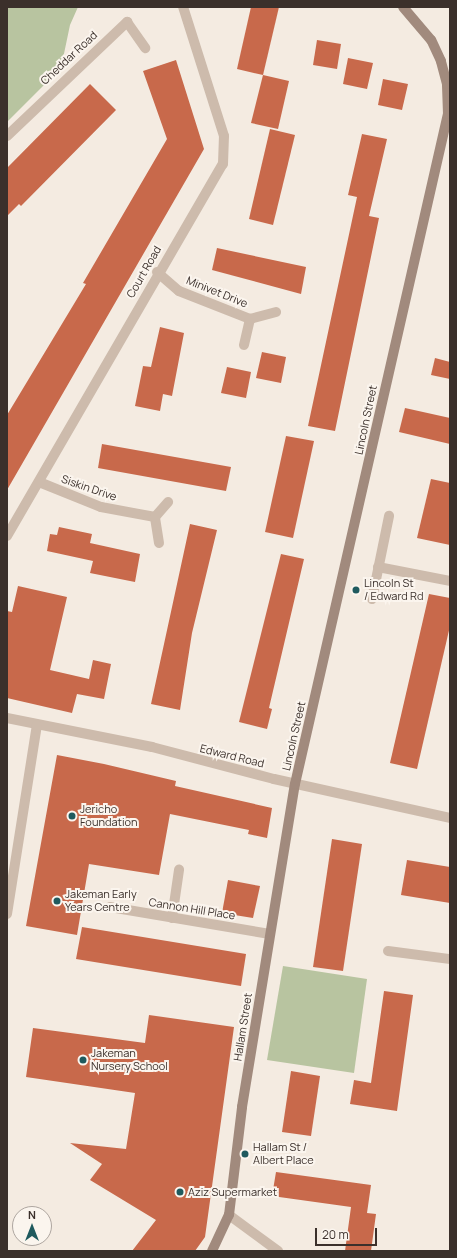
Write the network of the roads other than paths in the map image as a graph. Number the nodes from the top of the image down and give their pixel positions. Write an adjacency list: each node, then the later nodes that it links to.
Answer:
1 (183, 7): 5 (street, Court Road)
2 (403, 7): 20 (street, Lincoln Street)
3 (145, 48): 4 (street, Cheddar Road)
4 (7, 136)
5 (158, 272): 7 (street, Minivet Drive); 9 (street, Court Road)
6 (276, 312): 7 (street, Minivet Drive)
7 (250, 319): 8 (street, Minivet Drive)
8 (244, 345)
9 (39, 482): 12 (street, Siskin Drive); 13 (street, Court Road)
10 (168, 502): 12 (street)
11 (389, 516): 15 (street)
12 (155, 517): 14 (street)
13 (7, 536)
14 (159, 543)
15 (378, 567): 16 (street); 17 (street)
16 (450, 581)
17 (372, 599)
18 (7, 718): 19 (street, Edward Road)
19 (37, 724): 20 (street, Edward Road); 24 (street)
20 (295, 784): 21 (street, Edward Road); 26 (street, Hallam Street)
21 (450, 818)
22 (179, 870): 25 (street)
23 (110, 907): 25 (street, Cannon Hill Place)
24 (7, 914)
25 (172, 918): 26 (street, Cannon Hill Place)
26 (270, 934): 29 (street, Hallam Street)
27 (388, 951): 28 (street)
28 (450, 959)
29 (229, 1216): 30 (street, Hallam Street); 31 (street)
30 (212, 1251)
31 (278, 1251)

